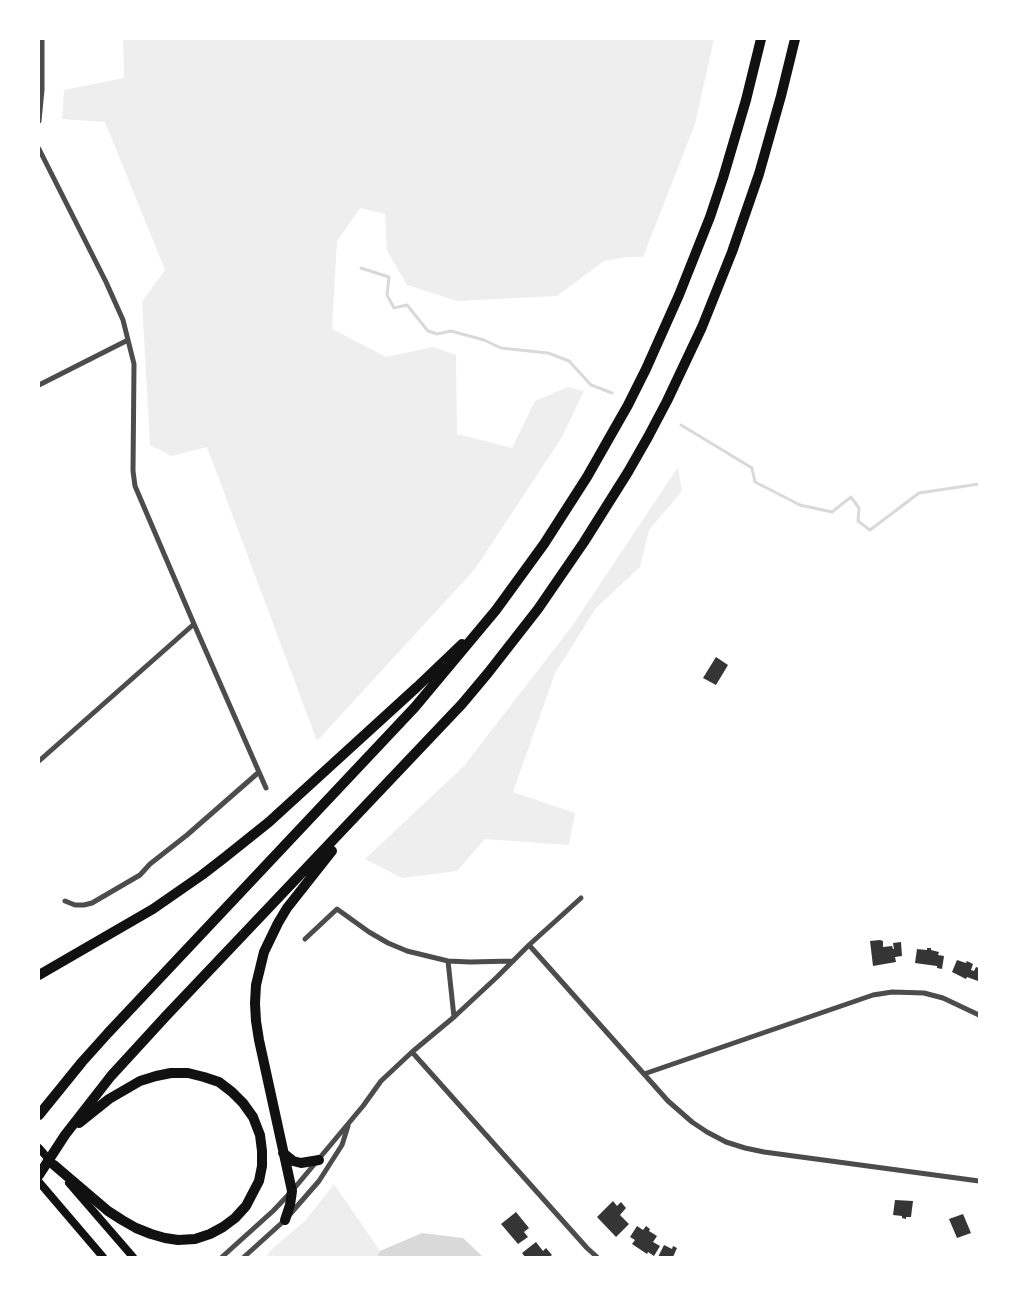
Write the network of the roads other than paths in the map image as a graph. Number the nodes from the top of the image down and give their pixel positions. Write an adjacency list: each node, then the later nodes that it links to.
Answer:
1 (42, 39): 4 (street)
2 (761, 39): 8 (highway)
3 (795, 39): 13 (highway)
4 (39, 121)
5 (39, 149): 6 (street)
6 (128, 340): 7 (street); 9 (street)
7 (39, 385)
8 (496, 610): 20 (highway); 25 (highway)
9 (194, 624): 10 (street); 11 (street)
10 (39, 761)
11 (259, 772): 12 (street); 15 (street)
12 (266, 788)
13 (368, 804): 26 (highway); 29 (highway)
14 (581, 898): 17 (street)
15 (65, 902)
16 (305, 939): 18 (street)
17 (529, 945): 19 (street); 24 (street)
18 (448, 961): 19 (street); 22 (street)
19 (513, 961): 22 (street)
20 (39, 975)
21 (979, 1015): 24 (street)
22 (454, 1017): 23 (street)
23 (412, 1052): 27 (street); 41 (street)
24 (644, 1074): 33 (street)
25 (39, 1115)
26 (81, 1118): 31 (highway); 32 (highway)
27 (349, 1123): 30 (street); 36 (street)
28 (39, 1148): 31 (main road)
29 (284, 1153): 30 (highway); 35 (highway)
30 (319, 1160): 35 (street)
31 (54, 1165): 38 (main road)
32 (39, 1175)
33 (979, 1181)
34 (39, 1182): 37 (main road)
35 (291, 1191): 36 (highway); 39 (street)
36 (285, 1220): 40 (street)
37 (103, 1257)
38 (133, 1257)
39 (222, 1257)
40 (244, 1257)
41 (597, 1257)

